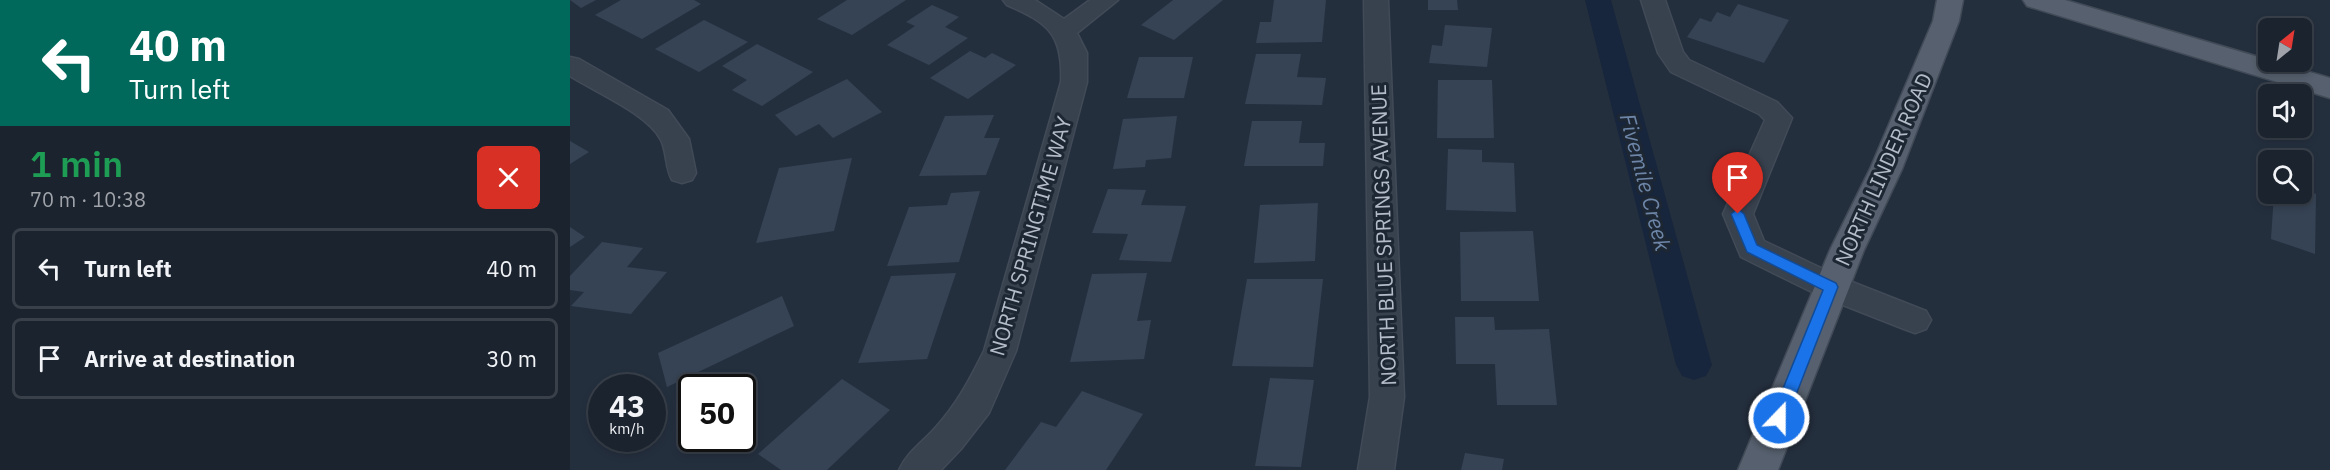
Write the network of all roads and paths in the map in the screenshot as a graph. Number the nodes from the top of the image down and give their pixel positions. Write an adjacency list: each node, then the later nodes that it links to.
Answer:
1 (1015, 0): 7 (street)
2 (1106, 0): 7 (street)
3 (1376, 0): 14 (street, NORTH BLUE SPRINGS AVENUE)
4 (1653, 0): 11 (street)
5 (1950, 0): 11 (main road, NORTH LINDER ROAD)
6 (2036, 0): 9 (main road)
7 (1064, 31): 13 (street, NORTH SPRINGTIME WAY)
8 (570, 65): 10 (street)
9 (2330, 88)
10 (682, 173)
11 (1831, 287): 12 (street); 15 (main road, NORTH LINDER ROAD)
12 (1915, 320)
13 (917, 470)
14 (1376, 470)
15 (1758, 470)

